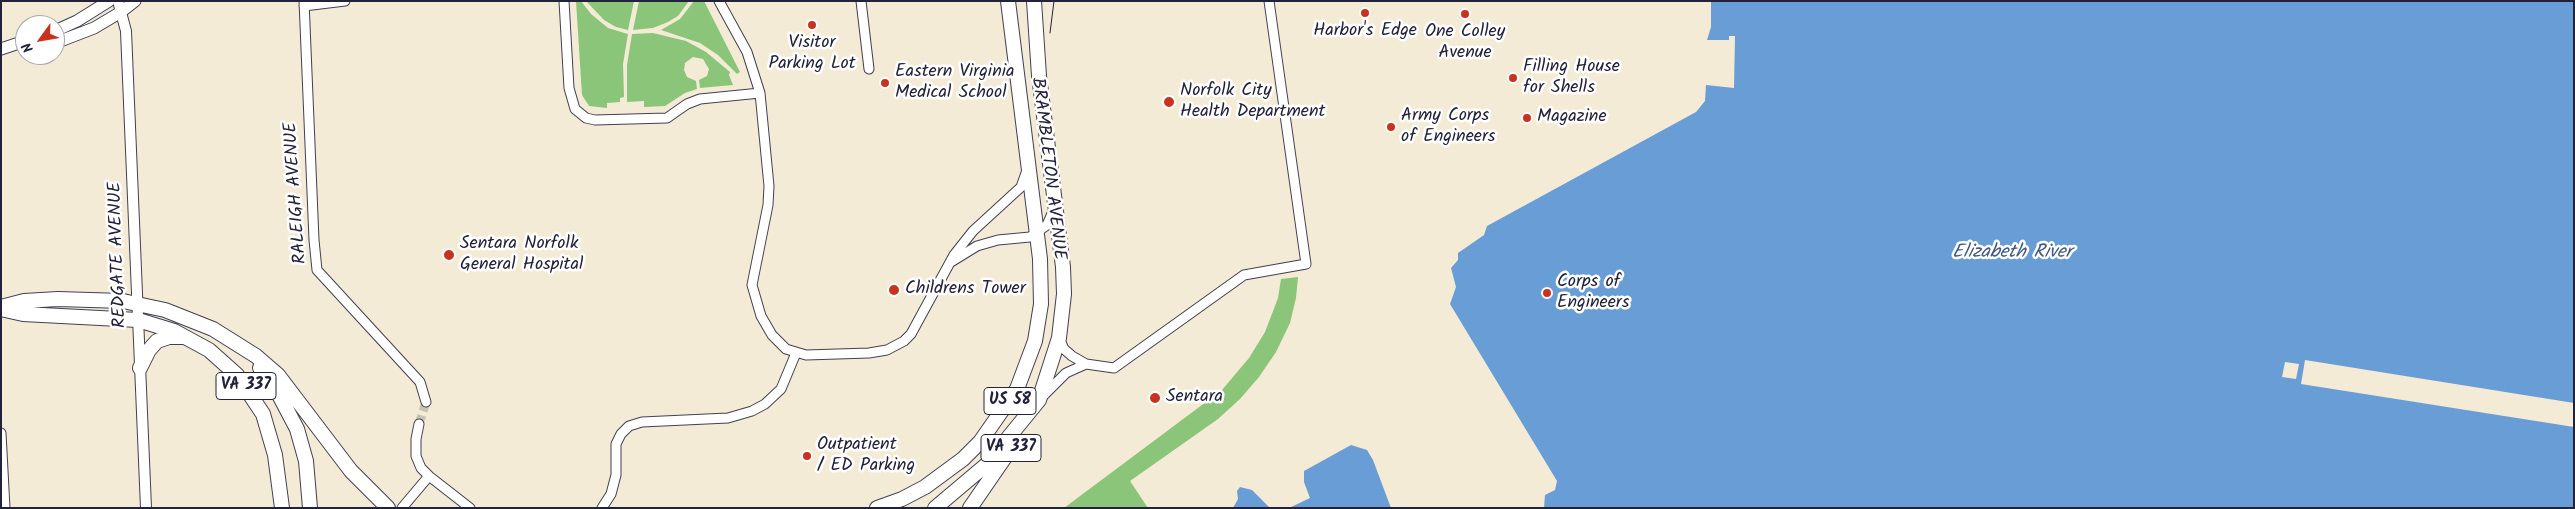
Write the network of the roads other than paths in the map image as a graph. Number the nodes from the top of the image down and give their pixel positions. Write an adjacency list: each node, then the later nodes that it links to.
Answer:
1 (108, 1): 12 (main road)
2 (135, 1): 11 (main road)
3 (345, 1): 10 (street)
4 (564, 1): 18 (street)
5 (719, 1): 18 (street)
6 (861, 1): 17 (street)
7 (1008, 1): 19 (main road, BRAMBLETON AVENUE / US 58)
8 (1034, 1): 20 (main road, BRAMBLETON AVENUE / US 58)
9 (1269, 1): 30 (street)
10 (304, 4): 33 (street, RALEIGH AVENUE)
11 (119, 7): 13 (main road); 23 (street, REDGATE AVENUE)
12 (65, 26)
13 (65, 39)
14 (15, 45): 15 (main road)
15 (1, 50): 16 (main road)
16 (15, 50)
17 (870, 69)
18 (760, 93): 29 (street)
19 (1028, 167): 21 (main road, BRAMBLETON AVENUE / US 58); 22 (street)
20 (1056, 204): 21 (street); 27 (main road, BRAMBLETON AVENUE / US 58)
21 (1037, 232): 22 (street); 47 (main road, BRAMBLETON AVENUE / US 58)
22 (949, 263): 29 (street)
23 (137, 303): 24 (main road, VA 337); 25 (street, REDGATE AVENUE); 28 (main road, VA 337)
24 (1, 308): 25 (main road, VA 337)
25 (138, 320): 26 (main road, VA 337); 31 (street, REDGATE AVENUE)
26 (186, 337): 31 (main road); 36 (main road, VA 337)
27 (1058, 338): 30 (street); 32 (main road, BRAMBLETON AVENUE / US 58)
28 (234, 342): 42 (main road); 43 (main road, VA 337)
29 (796, 353): 46 (street)
30 (1086, 364): 32 (street)
31 (140, 368): 39 (street, REDGATE AVENUE)
32 (1039, 400): 48 (main road, BRAMBLETON AVENUE / US 58); 49 (main road, VA 337)
33 (426, 402)
34 (419, 424): 37 (street)
35 (1, 433): 38 (street)
36 (275, 455): 40 (main road, VA 337); 41 (main road)
37 (429, 476): 44 (street); 45 (street)
38 (5, 508)
39 (146, 508)
40 (282, 508)
41 (292, 508)
42 (310, 508)
43 (388, 508)
44 (402, 508)
45 (470, 508)
46 (602, 508)
47 (876, 508)
48 (935, 508)
49 (970, 508)

